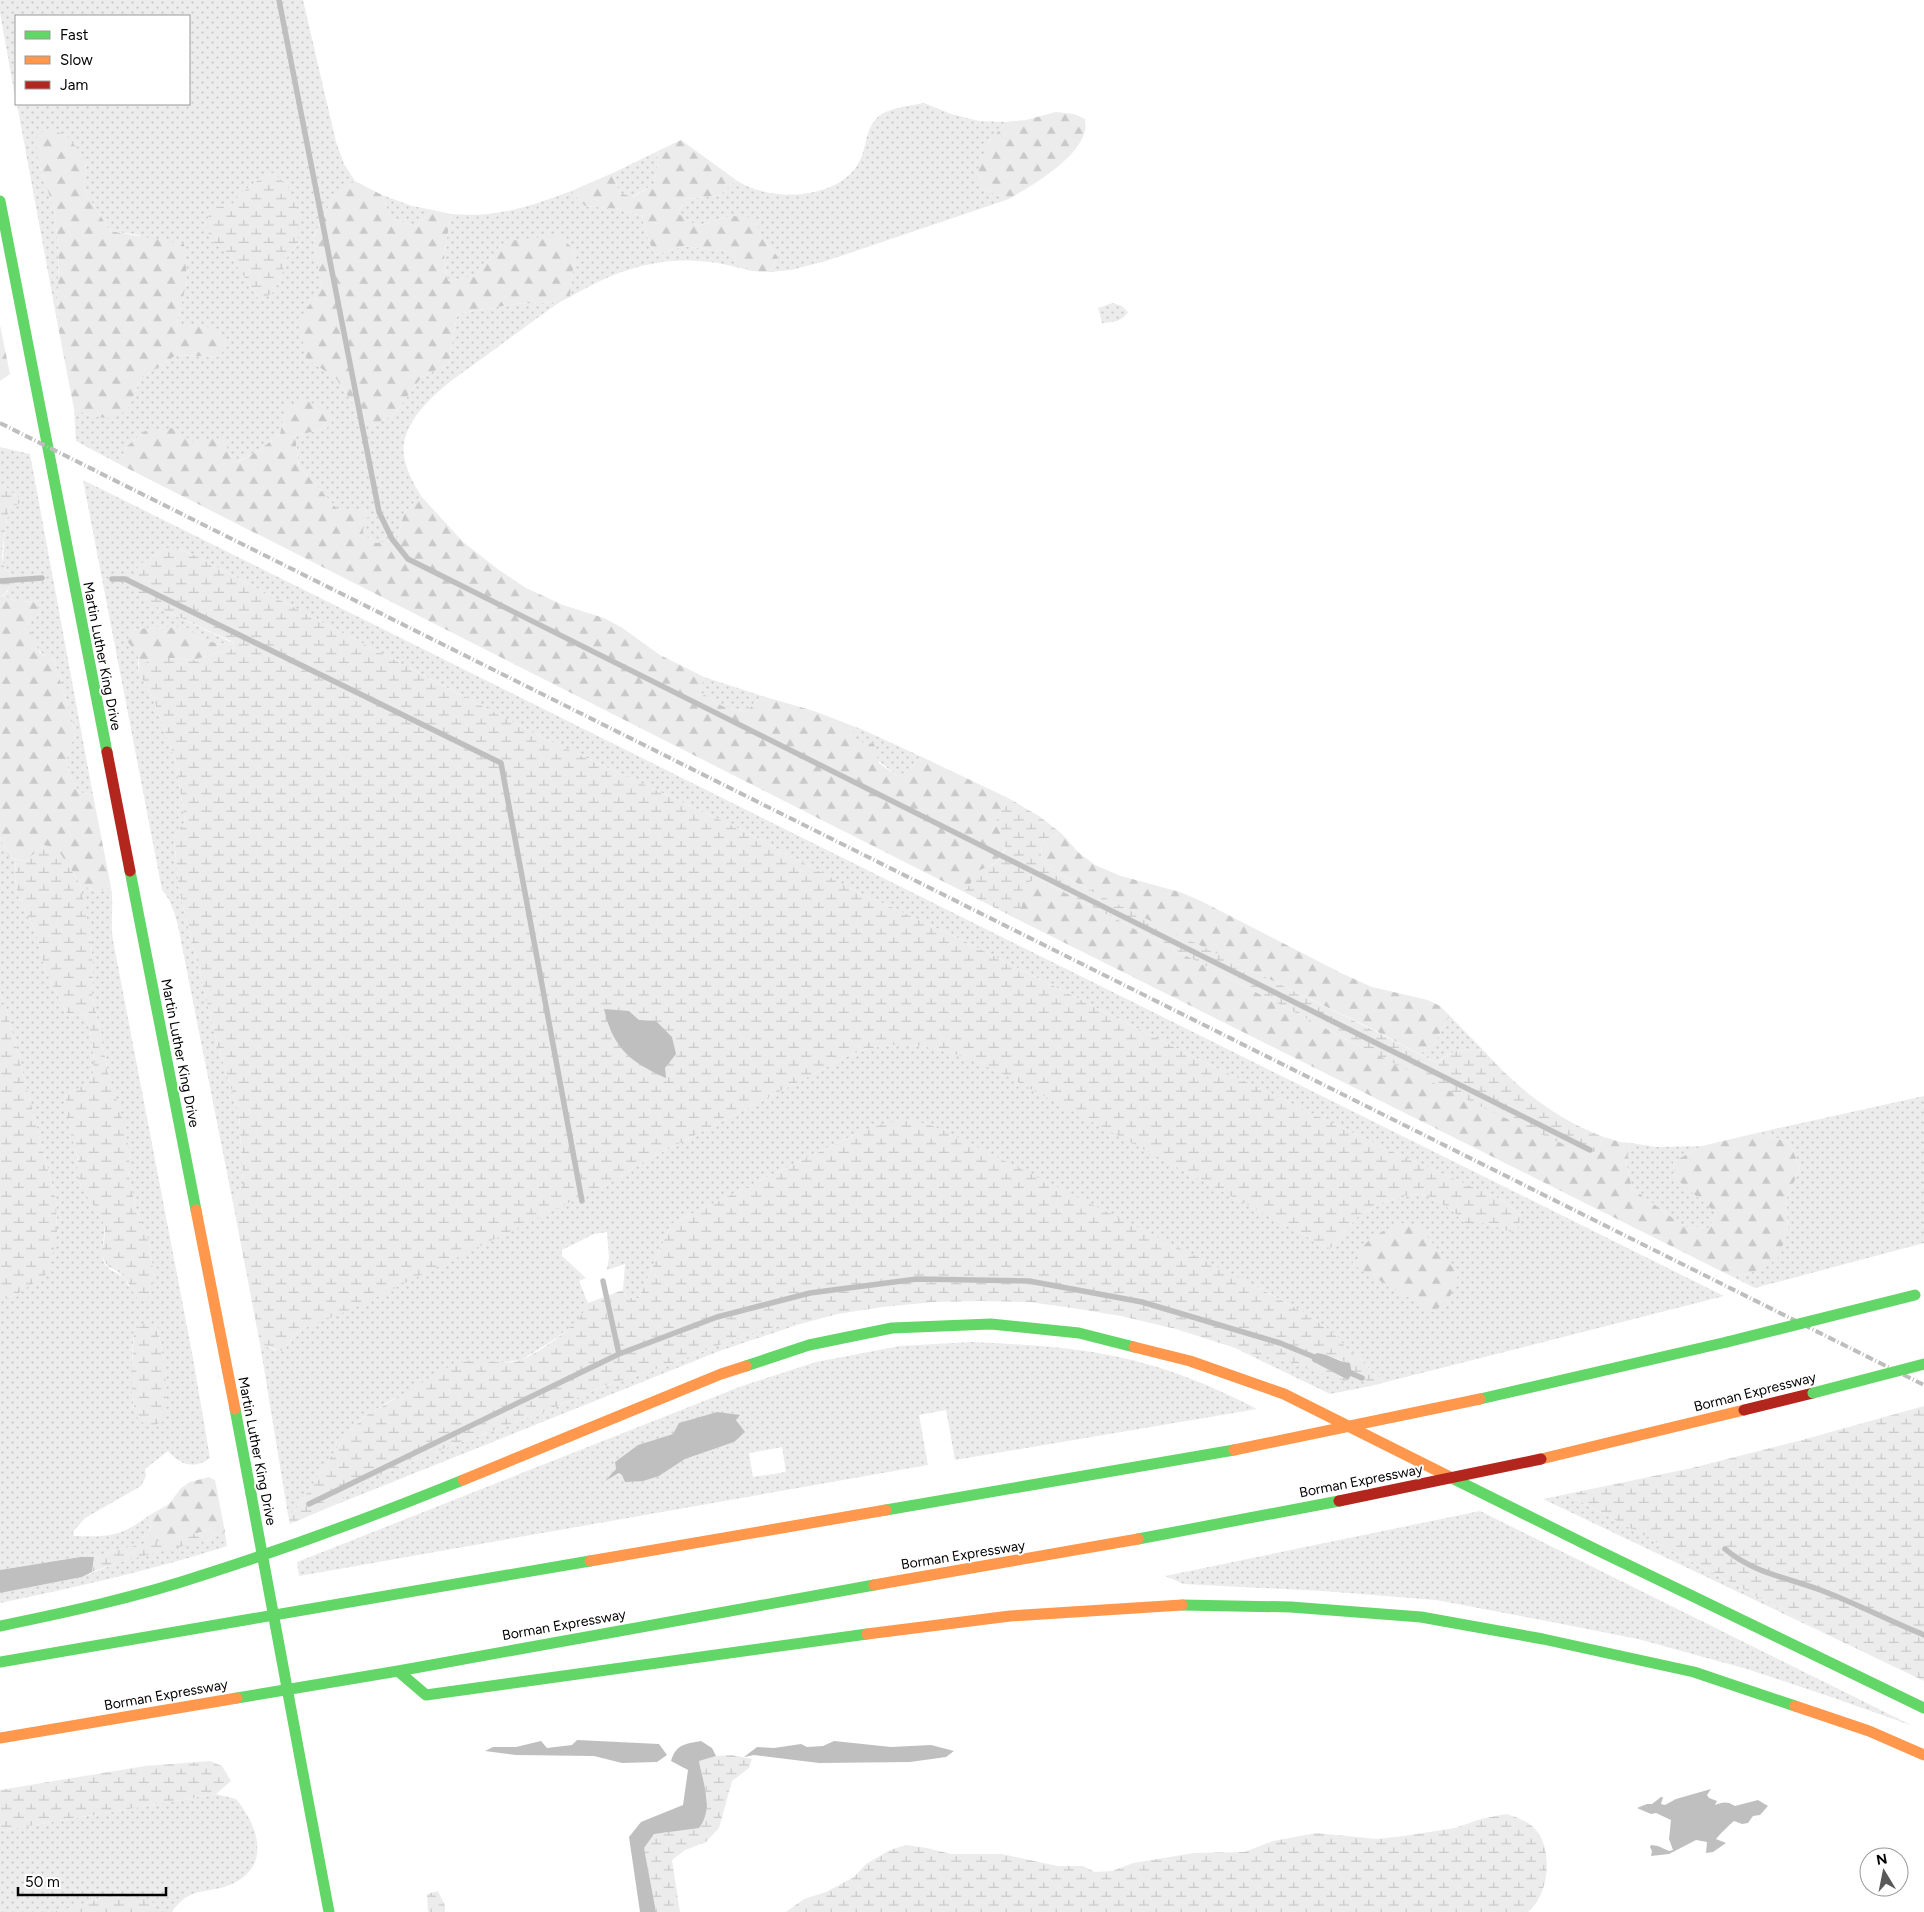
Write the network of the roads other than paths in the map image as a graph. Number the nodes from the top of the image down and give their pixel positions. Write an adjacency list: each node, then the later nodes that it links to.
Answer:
1 (0, 201): 10 (main road, Martin Luther King Drive, bridge)
2 (1921, 1293): 5 (main road, bridge)
3 (1924, 1364): 6 (main road, Borman Expressway, bridge)
4 (0, 1626): 7 (main road)
5 (0, 1662)
6 (398, 1670): 8 (main road, Borman Expressway); 9 (main road)
7 (1924, 1708)
8 (0, 1738)
9 (1924, 1756)
10 (329, 1912)

